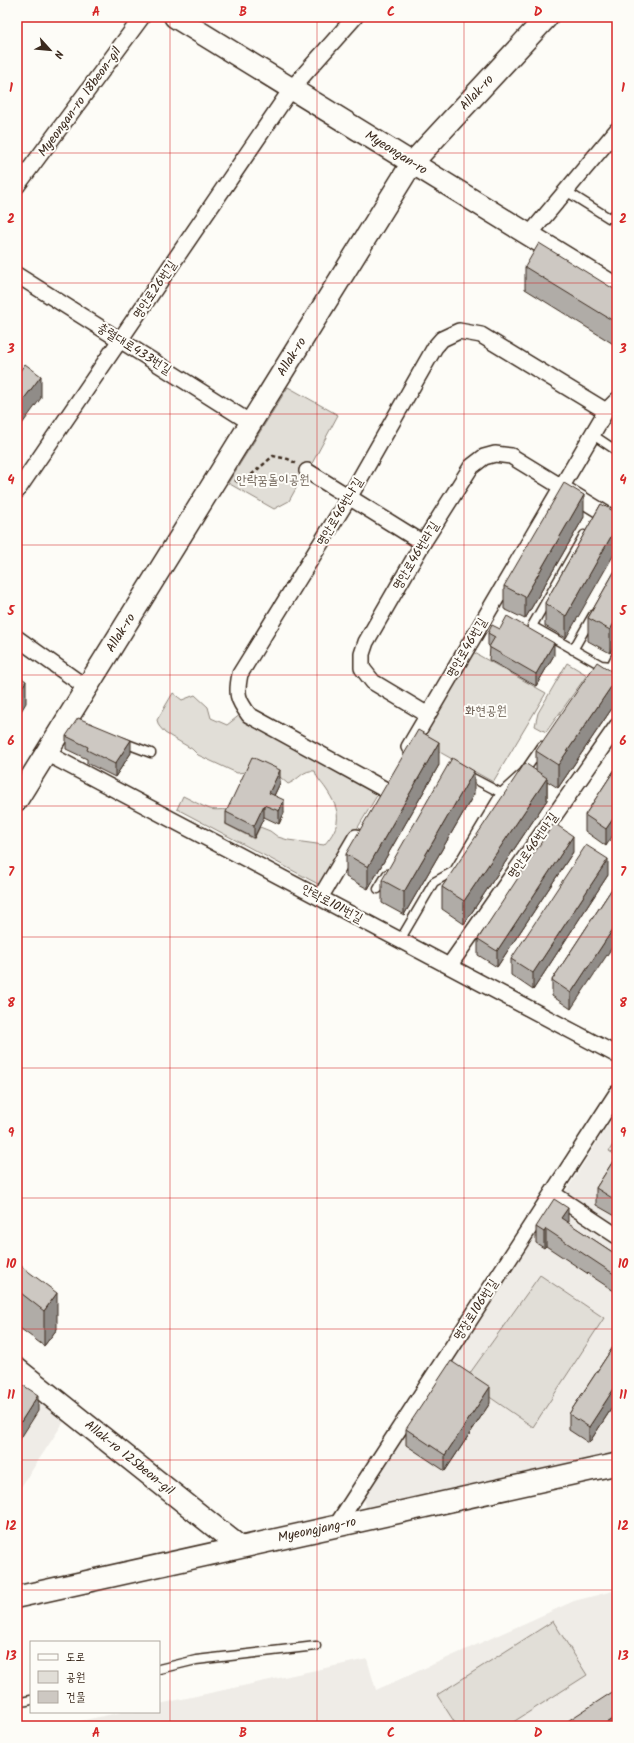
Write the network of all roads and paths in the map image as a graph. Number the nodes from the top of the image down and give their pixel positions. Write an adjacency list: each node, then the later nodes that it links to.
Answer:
1 (142, 17): 8 (street, Myeongan-ro 18beon-gil)
2 (175, 17): 5 (main road, Myeongan-ro)
3 (354, 17): 5 (street, 명안로26번길)
4 (547, 17): 7 (main road, Allak-ro)
5 (292, 88): 7 (main road, Myeongan-ro); 16 (street, 명안로26번길)
6 (617, 130): 9 (street)
7 (412, 163): 13 (main road, Myeongan-ro); 19 (main road, Allak-ro)
8 (17, 186)
9 (566, 191): 11 (lane); 13 (street)
10 (617, 213): 11 (lane)
11 (610, 218): 12 (lane)
12 (617, 223)
13 (529, 236): 15 (main road, Myeongan-ro)
14 (17, 275): 16 (street, 충렬대로433번길)
15 (617, 289)
16 (120, 340): 19 (street, 충렬대로433번길); 25 (street, 명안로26번길)
17 (617, 400): 18 (street, 명안로46번길)
18 (606, 411): 20 (street, 명안로46번길); 26 (street, 명안로46번나길)
19 (251, 422): 34 (main road, Allak-ro)
20 (592, 435): 21 (lane); 24 (street, 명안로46번길)
21 (617, 450)
22 (307, 471): 23 (path); 26 (street)
23 (231, 477)
24 (562, 487): 27 (street); 29 (street, 명안로46번라길); 35 (street, 명안로46번길)
25 (17, 491)
26 (350, 496): 29 (street); 44 (street, 명안로46번나길)
27 (617, 521)
28 (587, 529): 32 (lane)
29 (424, 543): 35 (street, 명안로46번라길)
30 (599, 604): 32 (lane)
31 (17, 638): 34 (street)
32 (573, 650): 33 (lane)
33 (617, 654)
34 (87, 688): 39 (main road, Allak-ro)
35 (428, 715): 41 (street, 명안로46번길)
36 (617, 726): 53 (street, 명안로46번마길)
37 (116, 739): 40 (lane)
38 (547, 740): 45 (lane)
39 (46, 753): 46 (main road, Allak-ro); 51 (street, 안락로101번길)
40 (151, 753)
41 (400, 762)
42 (456, 769): 45 (lane)
43 (392, 776): 44 (street)
44 (384, 789): 47 (street)
45 (501, 793): 52 (lane)
46 (17, 800)
47 (376, 803)
48 (364, 823): 51 (street)
49 (390, 868): 50 (lane)
50 (378, 889)
51 (320, 898): 52 (street, 안락로101번길)
52 (400, 940): 53 (street, 안락로101번길)
53 (449, 966): 54 (street, 안락로101번길)
54 (617, 1054)
55 (617, 1093): 56 (street, 명장로106번길)
56 (552, 1193): 57 (street); 60 (street, 명장로106번길)
57 (617, 1236)
58 (17, 1369): 61 (main road, Allak-ro 125beon-gil)
59 (617, 1464): 60 (main road, Myeongjang-ro)
60 (336, 1526): 61 (main road, Myeongjang-ro)
61 (240, 1547): 62 (main road, Myeongjang-ro)
62 (17, 1597)
63 (316, 1646): 64 (lane)
64 (160, 1669)
65 (30, 1700): 66 (lane)
66 (17, 1703)

